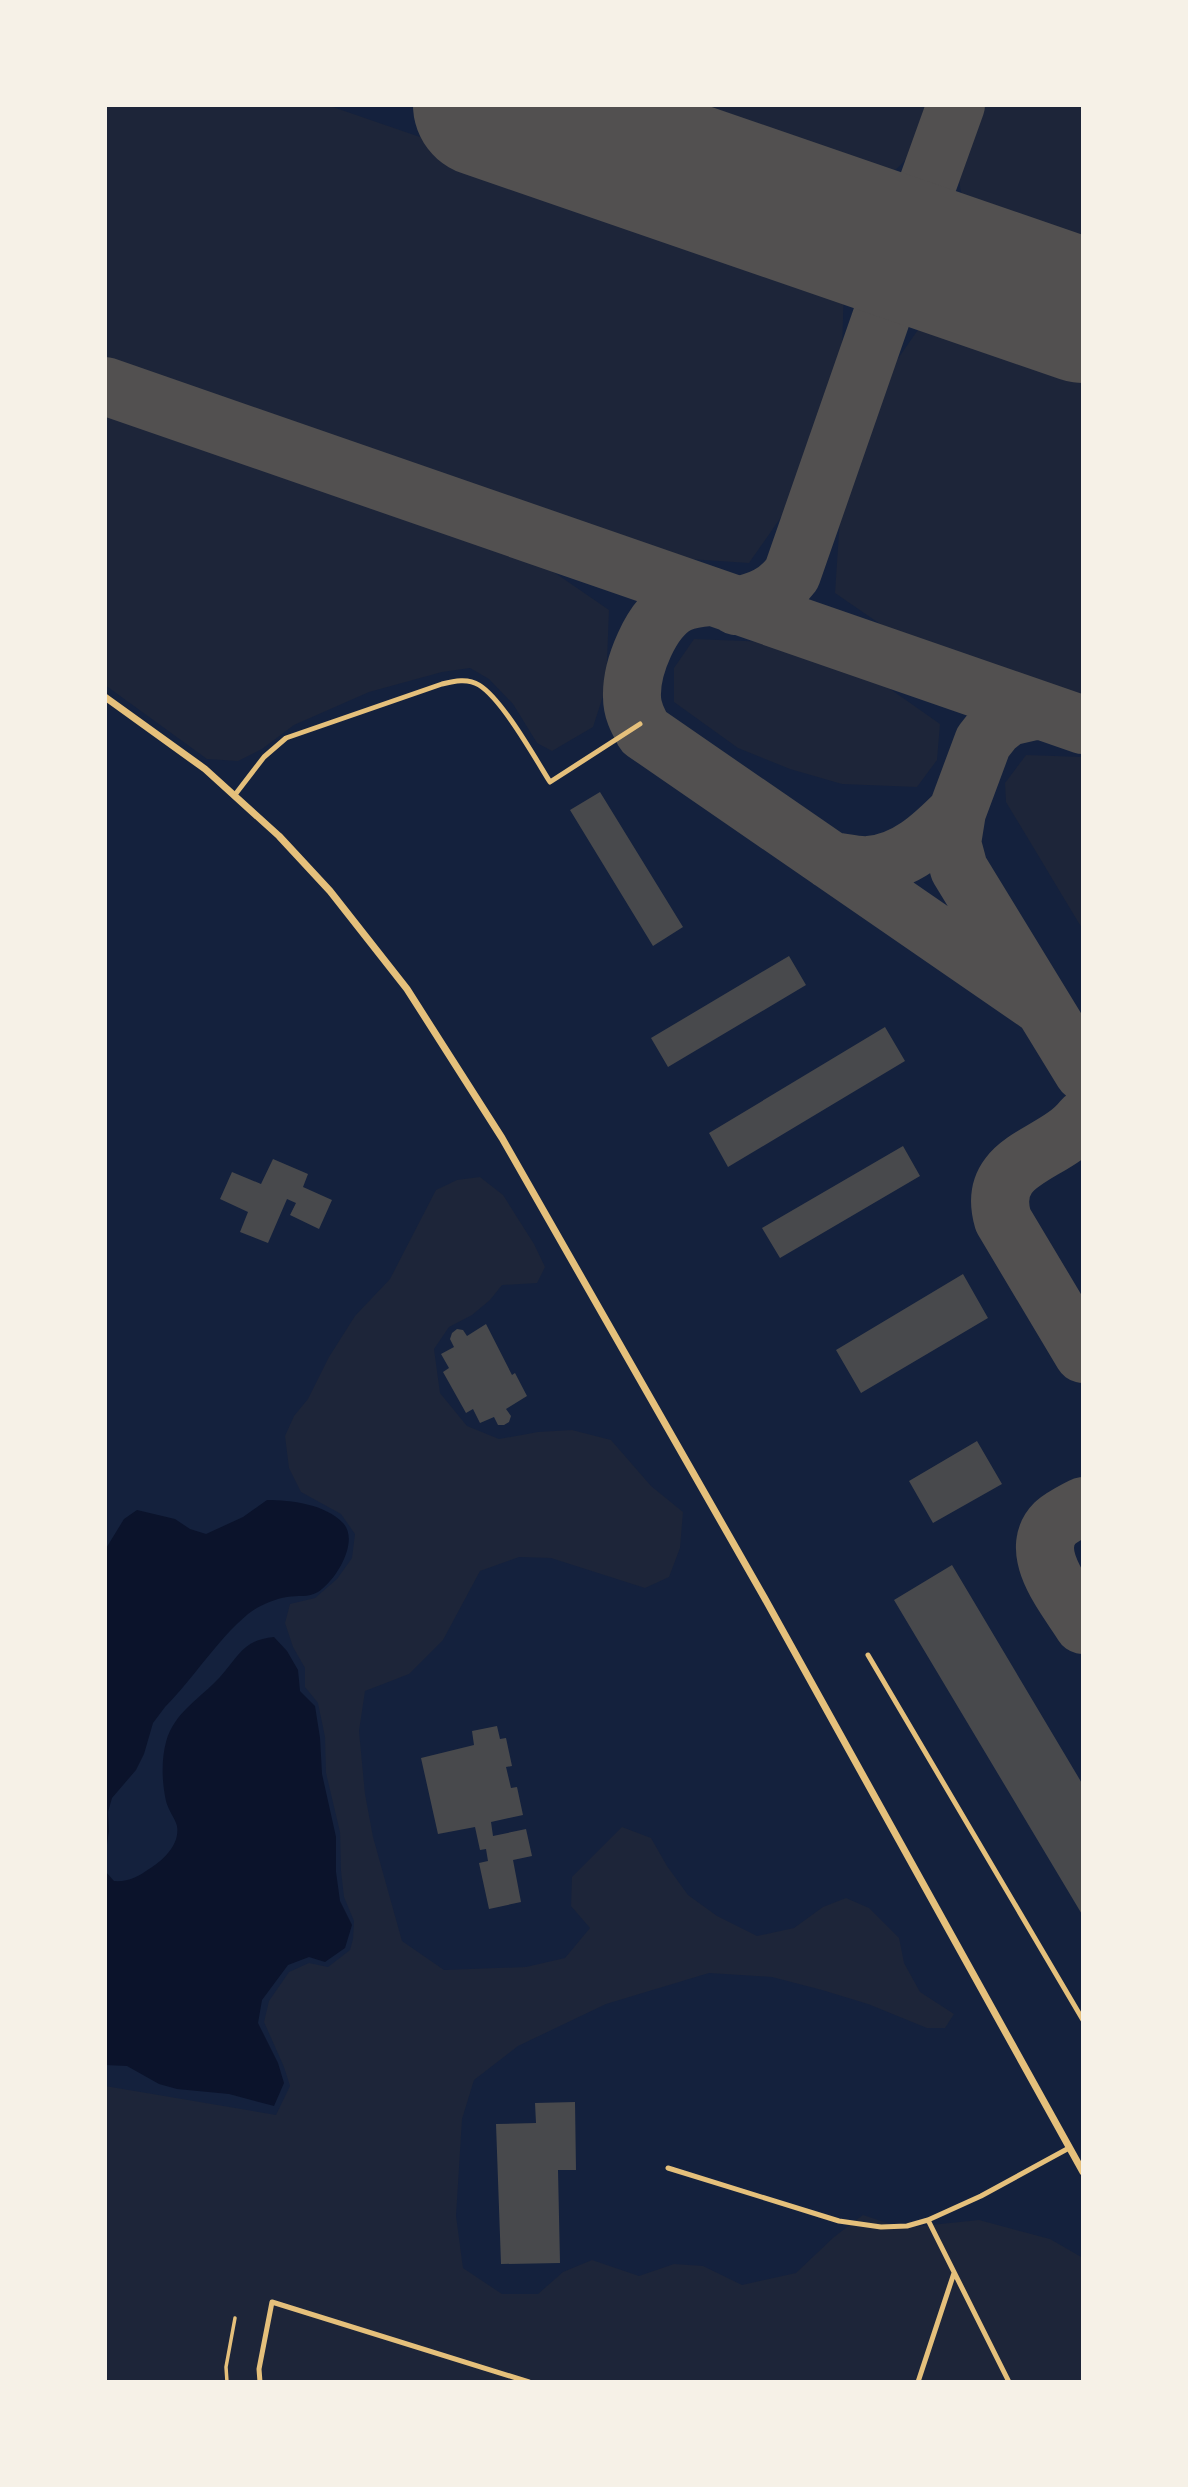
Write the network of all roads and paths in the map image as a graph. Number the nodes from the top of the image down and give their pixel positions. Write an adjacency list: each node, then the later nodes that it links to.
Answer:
1 (105, 697): 3 (street)
2 (639, 724): 3 (lane)
3 (234, 796): 6 (street)
4 (868, 1655): 5 (lane)
5 (1083, 2020)
6 (1069, 2148): 8 (street); 9 (lane)
7 (668, 2168): 9 (lane)
8 (1083, 2172)
9 (928, 2220): 10 (lane)
10 (954, 2273): 15 (lane); 16 (lane)
11 (235, 2318): 12 (path)
12 (227, 2382)
13 (260, 2382): 14 (lane)
14 (529, 2382)
15 (918, 2382)
16 (1009, 2382)

